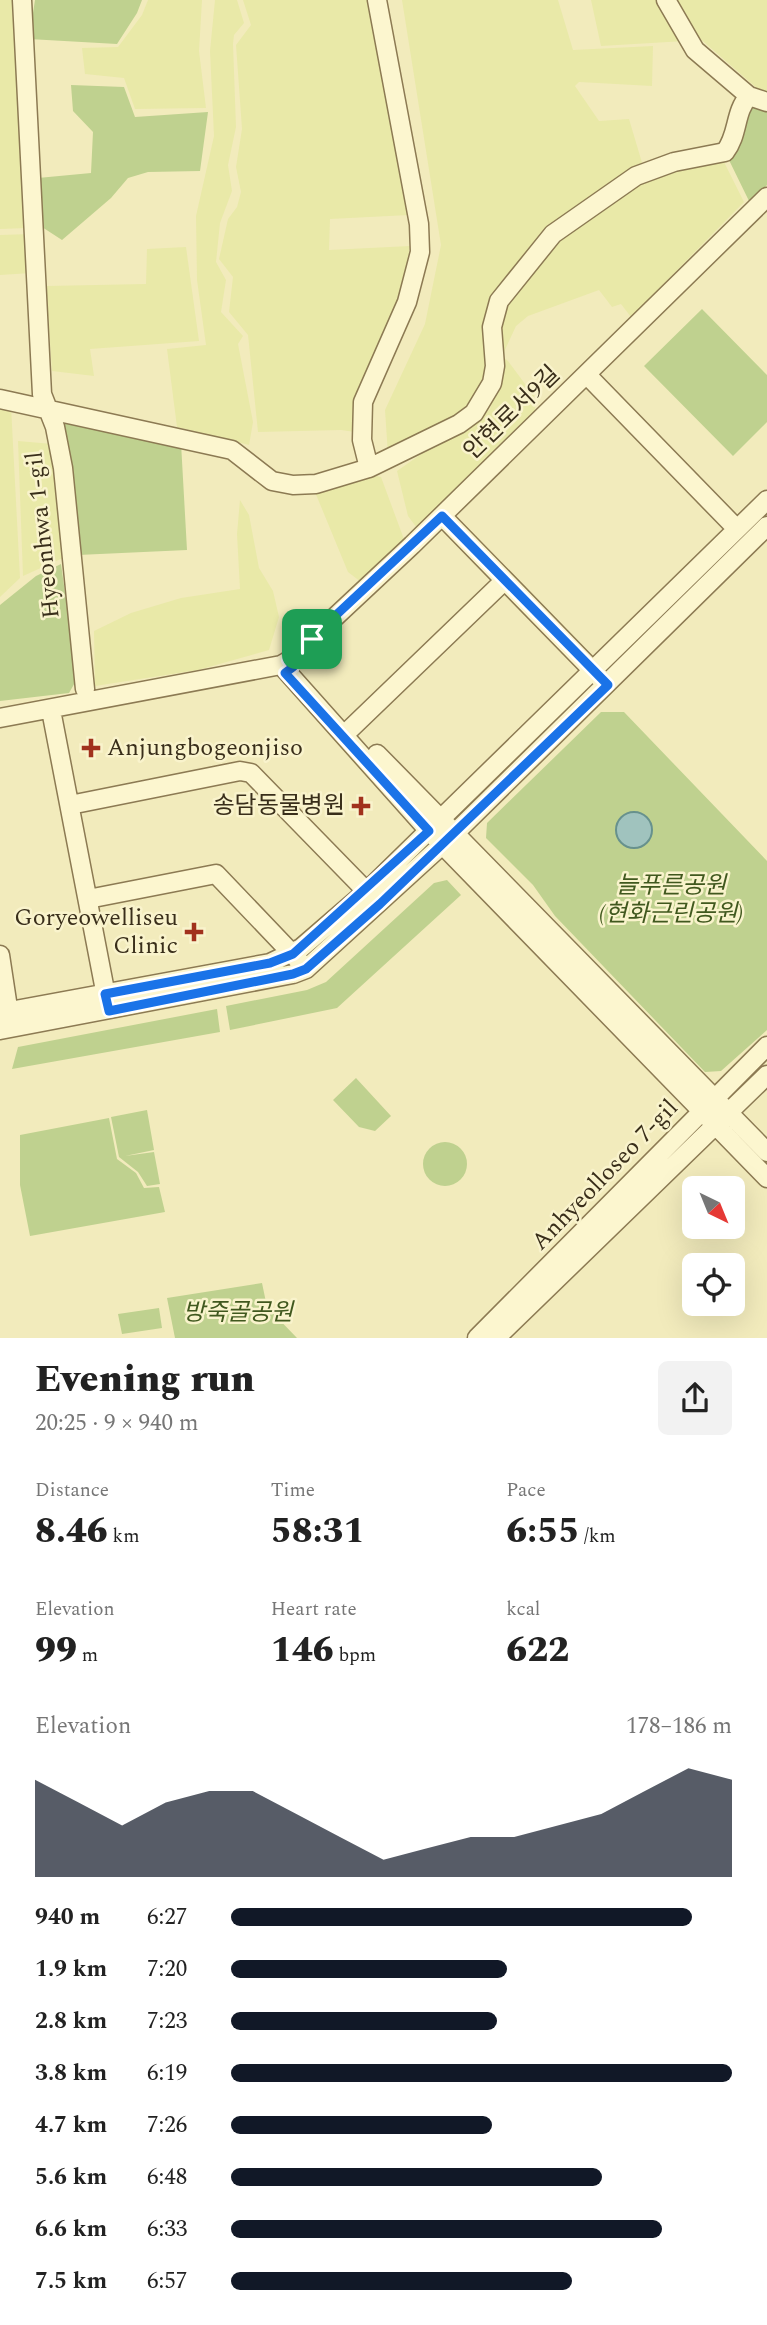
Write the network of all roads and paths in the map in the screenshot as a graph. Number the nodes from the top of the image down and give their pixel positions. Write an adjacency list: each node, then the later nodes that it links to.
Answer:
1 (22, 0): 10 (street, Hyeonhwa 1-gil)
2 (377, 0): 11 (street)
3 (666, 0): 4 (street)
4 (749, 96): 5 (street); 11 (street)
5 (767, 102)
6 (767, 197): 8 (street, 안현로서9길)
7 (767, 214): 8 (street, 안현로서9길)
8 (590, 378): 13 (street, 안현로서9길); 15 (street)
9 (0, 399): 10 (street)
10 (47, 411): 11 (street); 20 (street, Hyeonhwa 1-gil)
11 (369, 468)
12 (767, 500): 15 (street)
13 (445, 519): 16 (street); 17 (street, 안현로서9길)
14 (767, 526): 19 (street)
15 (736, 528): 18 (street)
16 (504, 581): 18 (street); 24 (street)
17 (287, 666): 21 (street); 24 (street)
18 (593, 672): 19 (street); 26 (street)
19 (608, 685): 27 (street)
20 (85, 689)
21 (52, 713): 22 (street); 23 (street); 25 (street)
22 (0, 718)
23 (0, 725)
24 (348, 731): 26 (street)
25 (70, 805): 28 (street); 29 (street)
26 (435, 826): 27 (street); 28 (street)
27 (448, 840): 30 (street); 38 (street); 39 (street)
28 (366, 891): 30 (street); 31 (street)
29 (88, 898): 31 (street); 34 (street)
30 (380, 904): 33 (street)
31 (293, 954): 33 (street); 34 (street)
32 (0, 956): 35 (street)
33 (306, 969): 34 (street)
34 (107, 1002): 35 (street)
35 (5, 1021)
36 (767, 1046): 38 (street, Anhyeolloseo 7-gil)
37 (767, 1075): 40 (street, Anhyeolloseo 7-gil)
38 (714, 1097): 39 (street, Anhyeolloseo 7-gil); 40 (street)
39 (700, 1112): 41 (street); 44 (street, Anhyeolloseo 7-gil)
40 (729, 1112): 41 (street, Anhyeolloseo 7-gil); 42 (street)
41 (714, 1126): 43 (street); 45 (street, Anhyeolloseo 7-gil)
42 (767, 1152)
43 (767, 1178)
44 (477, 1338)
45 (496, 1338)

